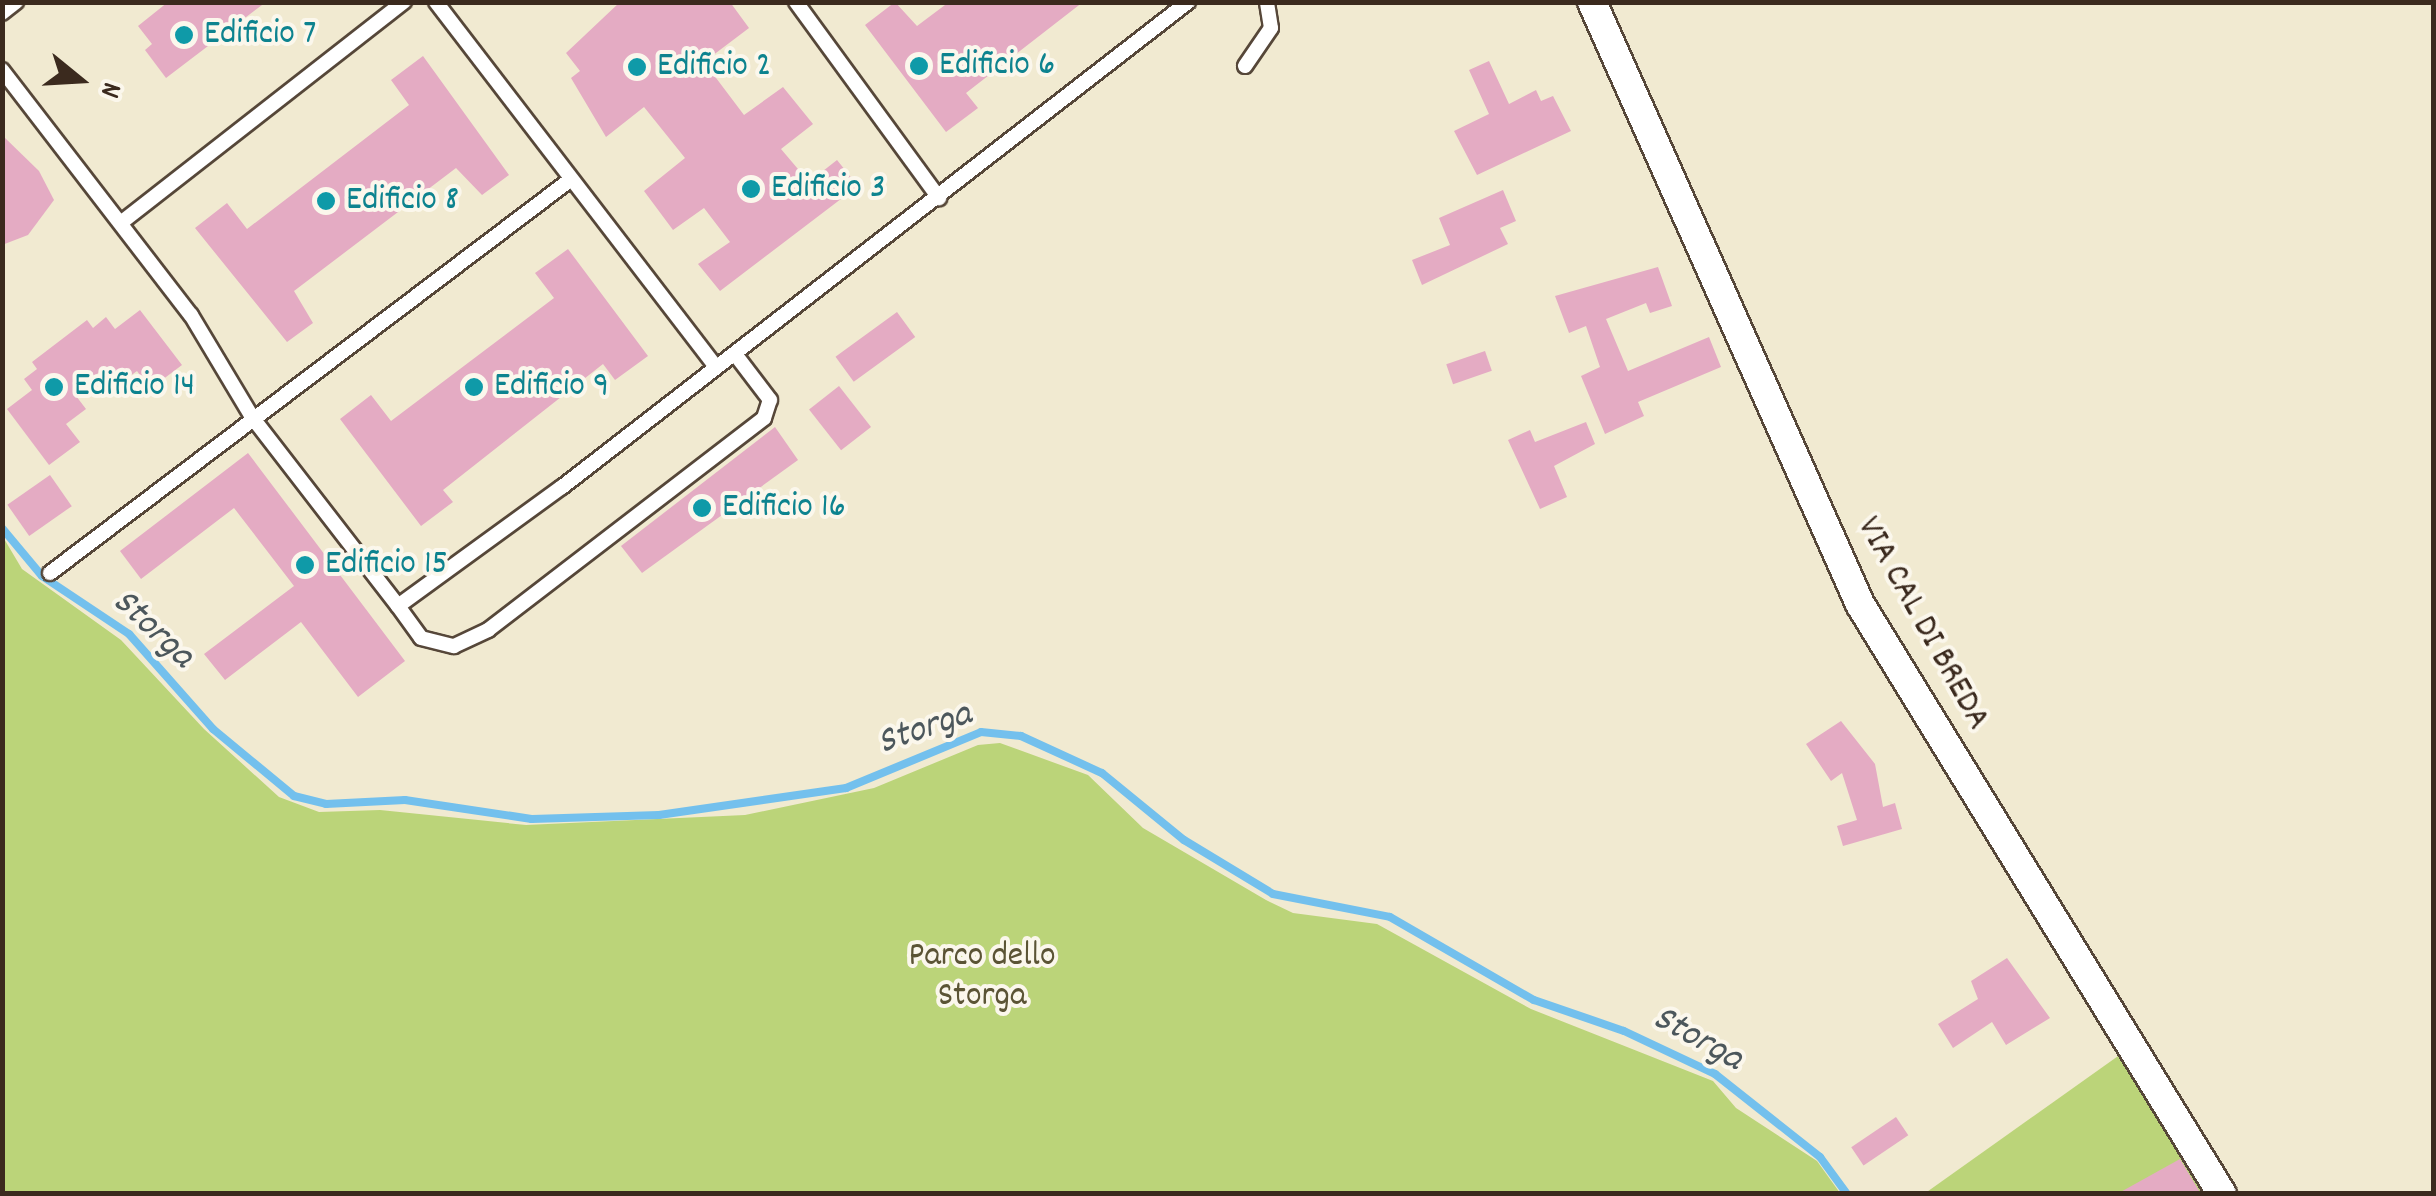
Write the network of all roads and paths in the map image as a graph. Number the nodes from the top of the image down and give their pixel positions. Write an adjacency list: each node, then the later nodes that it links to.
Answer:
1 (16, 2): 8 (lane)
2 (404, 2): 13 (lane)
3 (436, 2): 11 (lane)
4 (1188, 2): 12 (lane)
5 (1267, 2): 9 (lane)
6 (1592, 2): 19 (street, VIA CAL DI BREDA)
7 (799, 4): 12 (lane)
8 (2, 14)
9 (1245, 66)
10 (2, 70): 13 (lane)
11 (570, 180): 15 (lane); 16 (lane)
12 (939, 198): 14 (lane)
13 (122, 222): 16 (lane)
14 (735, 354): 15 (lane); 18 (lane)
15 (715, 366): 18 (lane)
16 (252, 417): 17 (lane); 18 (lane)
17 (50, 573)
18 (398, 606)
19 (2222, 1194)

